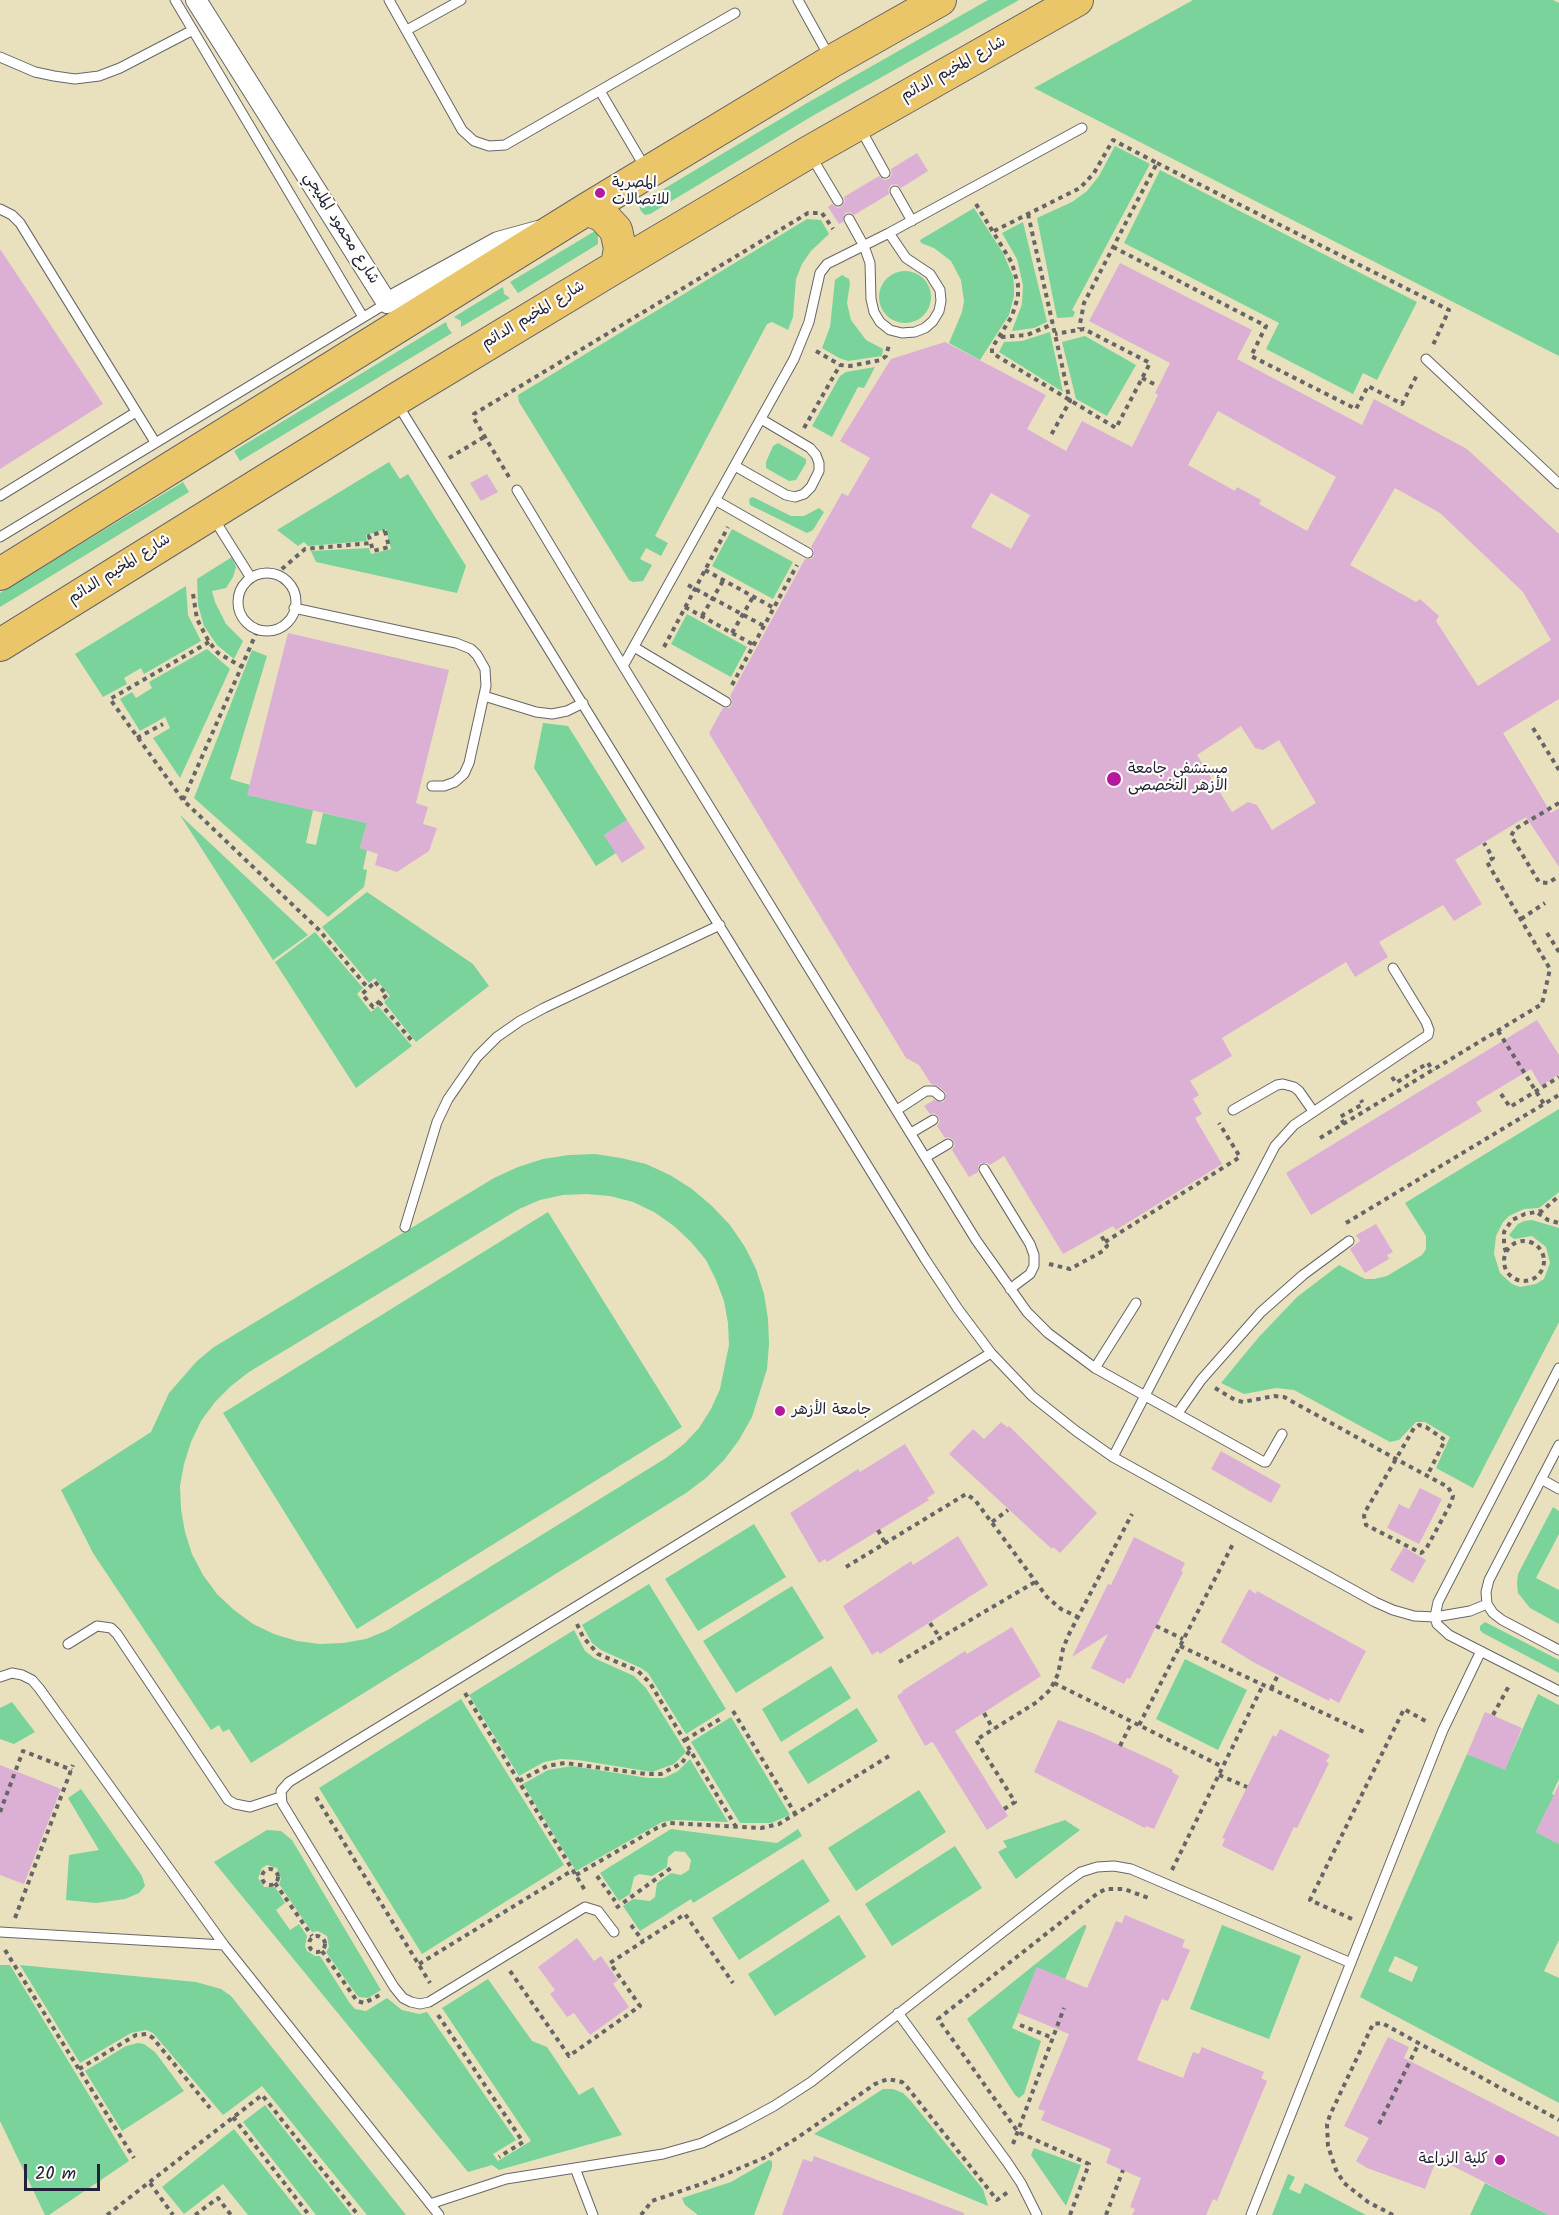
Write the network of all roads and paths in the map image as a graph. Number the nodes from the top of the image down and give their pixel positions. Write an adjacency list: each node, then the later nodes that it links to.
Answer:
1 (175, 0): 9 (lane)
2 (196, 0): 35 (street, شارع محمود المليجي)
3 (389, 0): 10 (lane)
4 (461, 0): 10 (lane)
5 (798, 0): 12 (lane)
6 (940, 0): 12 (main road)
7 (1077, 0): 14 (main road, شارع المخيم الدائم)
8 (735, 13): 13 (lane)
9 (193, 30): 11 (lane); 36 (lane)
10 (407, 30): 13 (lane)
11 (0, 57)
12 (832, 61): 18 (main road)
13 (600, 91): 18 (lane)
14 (858, 124): 16 (main road, شارع المخيم الدائم); 19 (lane)
15 (1082, 128): 20 (lane)
16 (808, 152): 22 (lane); 34 (main road, شارع المخيم الدائم)
17 (1157, 163): 25 (path); 32 (path); 41 (path)
18 (647, 172): 23 (main road)
19 (885, 173)
20 (967, 189): 27 (lane); 29 (path)
21 (895, 191): 27 (lane)
22 (838, 201)
23 (586, 208): 28 (main road); 34 (main road)
24 (0, 209): 48 (lane)
25 (1028, 214): 29 (path); 37 (path)
26 (849, 219): 31 (lane)
27 (912, 221): 30 (lane)
28 (554, 230): 35 (street); 67 (main road)
29 (994, 231): 40 (path)
30 (890, 233): 31 (lane); 31 (lane)
31 (864, 246): 33 (lane)
32 (1113, 247): 38 (path); 41 (path)
33 (848, 252): 47 (lane); 53 (path)
34 (617, 266): 45 (main road, شارع المخيم الدائم)
35 (387, 303): 36 (lane)
36 (363, 317): 54 (lane)
37 (1053, 324): 39 (path); 40 (path)
38 (1079, 329): 39 (path); 43 (path)
39 (1055, 334): 46 (path)
40 (1000, 337): 46 (path)
41 (1426, 359): 57 (lane)
42 (840, 365): 50 (path)
43 (1142, 378): 44 (path); 46 (path)
44 (1158, 386)
45 (395, 400): 55 (lane); 62 (main road, شارع المخيم الدائم)
46 (1070, 401): 52 (path)
47 (767, 407): 49 (lane); 50 (path)
48 (136, 412): 54 (lane); 59 (lane)
49 (761, 419): 56 (lane); 56 (lane)
50 (804, 429): 51 (path)
51 (813, 434)
52 (1050, 436)
53 (484, 437): 55 (path); 58 (path)
54 (155, 442): 63 (lane)
55 (437, 465): 94 (lane)
56 (735, 466): 60 (lane)
57 (1559, 484)
58 (517, 490): 89 (lane)
59 (0, 496)
60 (716, 500): 61 (lane); 65 (lane)
61 (711, 510): 66 (path); 69 (lane)
62 (210, 514): 70 (lane); 86 (main road, شارع المخيم الدائم)
63 (0, 537)
64 (371, 543): 64 (path); 68 (path)
65 (805, 556): 78 (path)
66 (705, 570): 71 (path); 72 (path)
67 (0, 573)
68 (275, 575): 70 (lane); 77 (lane)
69 (673, 576): 72 (path); 84 (lane)
70 (251, 578): 82 (lane)
71 (724, 580): 74 (path); 75 (path)
72 (695, 589): 75 (path); 76 (path)
73 (194, 594): 85 (path)
74 (753, 597): 78 (path); 79 (path)
75 (713, 598): 79 (path); 80 (path)
76 (685, 607): 80 (path); 84 (path)
77 (294, 608): 82 (lane); 92 (lane)
78 (774, 608): 81 (path)
79 (743, 614): 81 (path); 83 (path)
80 (702, 616): 83 (path)
81 (764, 626): 87 (path)
82 (258, 629): 90 (path)
83 (732, 633): 87 (path)
84 (640, 636): 88 (lane)
85 (209, 642): 90 (path); 97 (path)
86 (0, 645)
87 (754, 645): 91 (path)
88 (634, 647): 89 (lane); 93 (lane)
89 (623, 666): 123 (lane)
90 (242, 667): 100 (path)
91 (721, 681)
92 (484, 696): 94 (lane); 99 (lane)
93 (726, 702)
94 (583, 703): 106 (lane)
95 (163, 724): 97 (path)
96 (1533, 728): 98 (path)
97 (137, 738): 100 (path)
98 (1559, 770)
99 (432, 786)
100 (183, 800): 110 (path)
101 (1559, 803): 103 (path)
102 (1484, 843): 105 (path)
103 (1559, 876)
104 (1545, 903): 105 (path)
105 (1521, 919): 112 (path)
106 (720, 925): 136 (lane); 144 (lane)
107 (1547, 933): 108 (path)
108 (1559, 952)
109 (1393, 968): 125 (lane)
110 (368, 988): 111 (path); 111 (path)
111 (379, 1002): 113 (path)
112 (1498, 1031): 114 (path); 117 (path)
113 (413, 1042)
114 (1433, 1071): 116 (path); 127 (path)
115 (1559, 1077): 117 (path)
116 (1396, 1083)
117 (1536, 1092): 118 (path); 122 (path)
118 (1501, 1094)
119 (1559, 1095): 122 (path)
120 (940, 1096): 123 (lane)
121 (1363, 1104): 127 (path)
122 (1544, 1104): 138 (path)
123 (897, 1110): 128 (lane)
124 (1233, 1110): 125 (lane); 139 (path)
125 (1313, 1111): 148 (lane)
126 (933, 1120): 128 (lane)
127 (1344, 1124): 129 (path)
128 (911, 1134): 131 (lane)
129 (1320, 1138)
130 (948, 1144): 131 (lane)
131 (926, 1157): 142 (lane)
132 (984, 1169): 142 (lane)
133 (1559, 1196): 134 (path)
134 (1537, 1213): 135 (path); 140 (path)
135 (1559, 1223)
136 (405, 1227)
137 (1100, 1233): 139 (path)
138 (1349, 1241): 147 (lane)
139 (1105, 1242): 141 (path)
140 (1506, 1252): 140 (path)
141 (1059, 1267)
142 (1010, 1290): 145 (lane)
143 (1136, 1303): 145 (lane)
144 (991, 1353): 152 (lane); 166 (lane)
145 (1095, 1368): 148 (lane)
146 (1559, 1368): 168 (lane)
147 (1201, 1380): 149 (lane); 153 (path)
148 (1146, 1396): 149 (lane); 152 (lane)
149 (1178, 1413): 150 (lane)
150 (1282, 1434)
151 (1559, 1445): 155 (lane)
152 (1113, 1457): 160 (lane)
153 (1396, 1459): 154 (path); 154 (path); 154 (path)
154 (1427, 1476)
155 (1541, 1479): 156 (lane); 165 (lane)
156 (1559, 1489)
157 (1008, 1510): 159 (path)
158 (1132, 1514): 167 (path)
159 (992, 1522): 162 (path); 164 (path)
160 (1241, 1528): 168 (lane); 172 (path)
161 (878, 1530): 162 (path)
162 (885, 1543): 163 (path)
163 (846, 1568)
164 (1035, 1582): 167 (path); 171 (path)
165 (1487, 1604): 168 (lane); 175 (lane)
166 (570, 1611): 181 (lane); 195 (path)
167 (1078, 1617): 182 (path)
168 (1435, 1617): 176 (lane)
169 (930, 1623): 171 (path)
170 (1156, 1626): 172 (path)
171 (940, 1638): 177 (path)
172 (1183, 1639): 174 (path)
173 (68, 1644): 205 (lane)
174 (1180, 1646): 183 (path); 191 (path)
175 (1559, 1650)
176 (1481, 1651): 178 (lane); 193 (lane)
177 (900, 1662)
178 (1517, 1670): 185 (lane); 188 (path)
179 (1278, 1675): 184 (path)
180 (0, 1677): 197 (lane)
181 (457, 1680): 203 (path); 205 (lane)
182 (1054, 1683): 190 (path); 192 (path)
183 (1263, 1685): 184 (path); 200 (path)
184 (1271, 1689): 194 (path)
185 (1559, 1690)
186 (733, 1711): 209 (path)
187 (984, 1713): 192 (path)
188 (1493, 1715)
189 (720, 1719): 195 (path)
190 (1132, 1722): 191 (path); 196 (path)
191 (1139, 1725): 200 (path)
192 (993, 1729): 207 (path)
193 (1443, 1730): 218 (lane); 218 (path)
194 (1366, 1733)
195 (685, 1740): 198 (path)
196 (1120, 1746)
197 (81, 1748): 201 (path); 223 (lane)
198 (690, 1749): 203 (path); 210 (path)
199 (889, 1756): 209 (path)
200 (1223, 1767): 202 (path)
201 (72, 1770): 208 (path); 220 (path)
202 (1219, 1775): 204 (path); 215 (path)
203 (519, 1781): 212 (path)
204 (1247, 1787)
205 (280, 1797): 230 (lane)
206 (316, 1797): 227 (path)
207 (1004, 1809)
208 (0, 1812)
209 (796, 1815): 210 (path)
210 (737, 1827): 213 (path)
211 (671, 1868): 217 (path)
212 (573, 1870): 213 (path); 227 (path)
213 (576, 1875): 216 (path)
214 (275, 1883): 214 (path); 221 (path)
215 (1166, 1884): 226 (lane); 233 (lane); 242 (path)
216 (591, 1908): 217 (lane); 225 (lane)
217 (603, 1917): 219 (lane)
218 (1366, 1925): 226 (lane)
219 (614, 1932)
220 (5, 1933): 223 (lane)
221 (312, 1936): 224 (path); 224 (path)
222 (1, 1943): 237 (path)
223 (224, 1945): 250 (lane)
224 (322, 1951): 230 (path)
225 (501, 1958): 229 (path); 231 (lane)
226 (1351, 1963): 263 (lane)
227 (419, 1964): 228 (path)
228 (429, 1981)
229 (733, 1983)
230 (394, 1987): 231 (lane)
231 (429, 2002): 243 (path)
232 (1064, 2008): 235 (path)
233 (898, 2013): 245 (lane); 246 (lane)
234 (1020, 2025): 235 (path)
235 (1053, 2038): 242 (path)
236 (1419, 2043): 240 (path); 241 (path); 264 (path)
237 (79, 2069): 238 (path); 244 (path)
238 (210, 2108)
239 (233, 2117): 248 (path); 255 (path); 256 (path)
240 (1559, 2120)
241 (1378, 2124)
242 (1018, 2132): 245 (path); 261 (path)
243 (499, 2157)
244 (134, 2158)
245 (1007, 2162): 249 (lane)
246 (575, 2168): 250 (lane); 258 (lane)
247 (1123, 2170): 262 (path)
248 (150, 2183): 251 (path); 252 (path)
249 (1021, 2183): 259 (path); 260 (lane)
250 (430, 2204): 257 (lane)
251 (106, 2215)
252 (173, 2215)
253 (195, 2215): 254 (path)
254 (231, 2215)
255 (309, 2215)
256 (358, 2215)
257 (439, 2215)
258 (593, 2215)
259 (640, 2215)
260 (1037, 2215)
261 (1070, 2215)
262 (1106, 2215)
263 (1251, 2215)
264 (1393, 2215)

